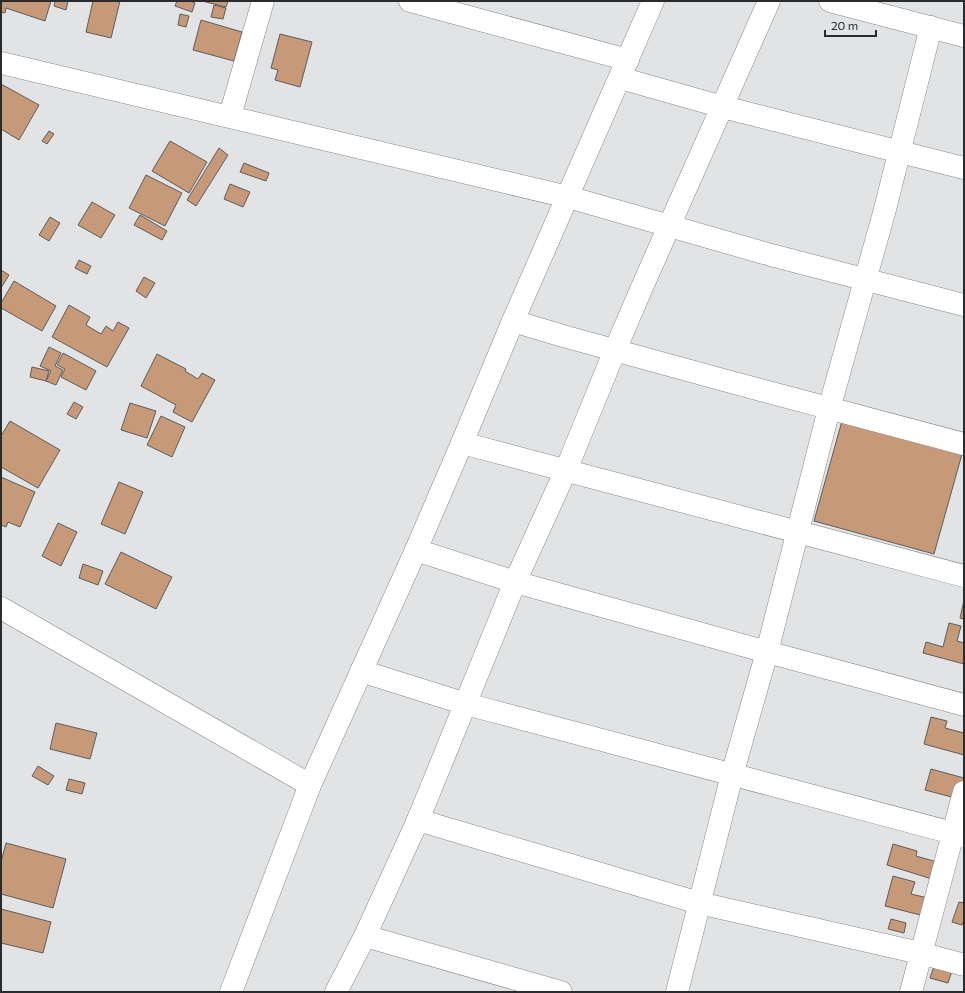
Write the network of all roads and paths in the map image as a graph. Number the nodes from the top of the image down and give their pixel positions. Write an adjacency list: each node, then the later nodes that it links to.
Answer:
1 (263, 1): 11 (street)
2 (410, 1): 9 (street)
3 (653, 1): 9 (street)
4 (769, 1): 10 (street)
5 (830, 1): 6 (street)
6 (931, 27): 7 (street); 12 (street)
7 (964, 36)
8 (1, 63): 11 (street)
9 (624, 69): 10 (street); 14 (street)
10 (722, 107): 12 (street); 15 (street)
11 (230, 116): 14 (street)
12 (901, 152): 13 (street); 16 (street)
13 (964, 168)
14 (568, 197): 15 (street); 18 (street)
15 (669, 226): 16 (street); 19 (street)
16 (865, 279): 17 (street); 20 (street)
17 (964, 305)
18 (513, 321): 19 (street); 21 (street)
19 (614, 350): 20 (street); 23 (street)
20 (829, 409): 22 (street); 24 (street)
21 (462, 444): 23 (street); 25 (street)
22 (964, 444)
23 (566, 470): 24 (street); 27 (street)
24 (797, 532): 26 (street); 29 (street)
25 (416, 550): 27 (street); 30 (street)
26 (964, 576)
27 (514, 582): 29 (street); 31 (street)
28 (1, 608): 34 (street)
29 (766, 652): 32 (street); 33 (street)
30 (361, 671): 31 (street); 34 (street)
31 (466, 704): 33 (street); 36 (street)
32 (964, 705)
33 (732, 775): 37 (street); 38 (street)
34 (310, 785): 42 (street)
35 (964, 792): 37 (street)
36 (418, 820): 38 (street); 39 (street)
37 (959, 834): 40 (street)
38 (698, 903): 40 (street); 45 (street)
39 (365, 936): 43 (street); 44 (street)
40 (920, 953): 41 (street); 46 (street)
41 (964, 965)
42 (231, 992)
43 (336, 992)
44 (561, 992)
45 (676, 992)
46 (911, 992)

